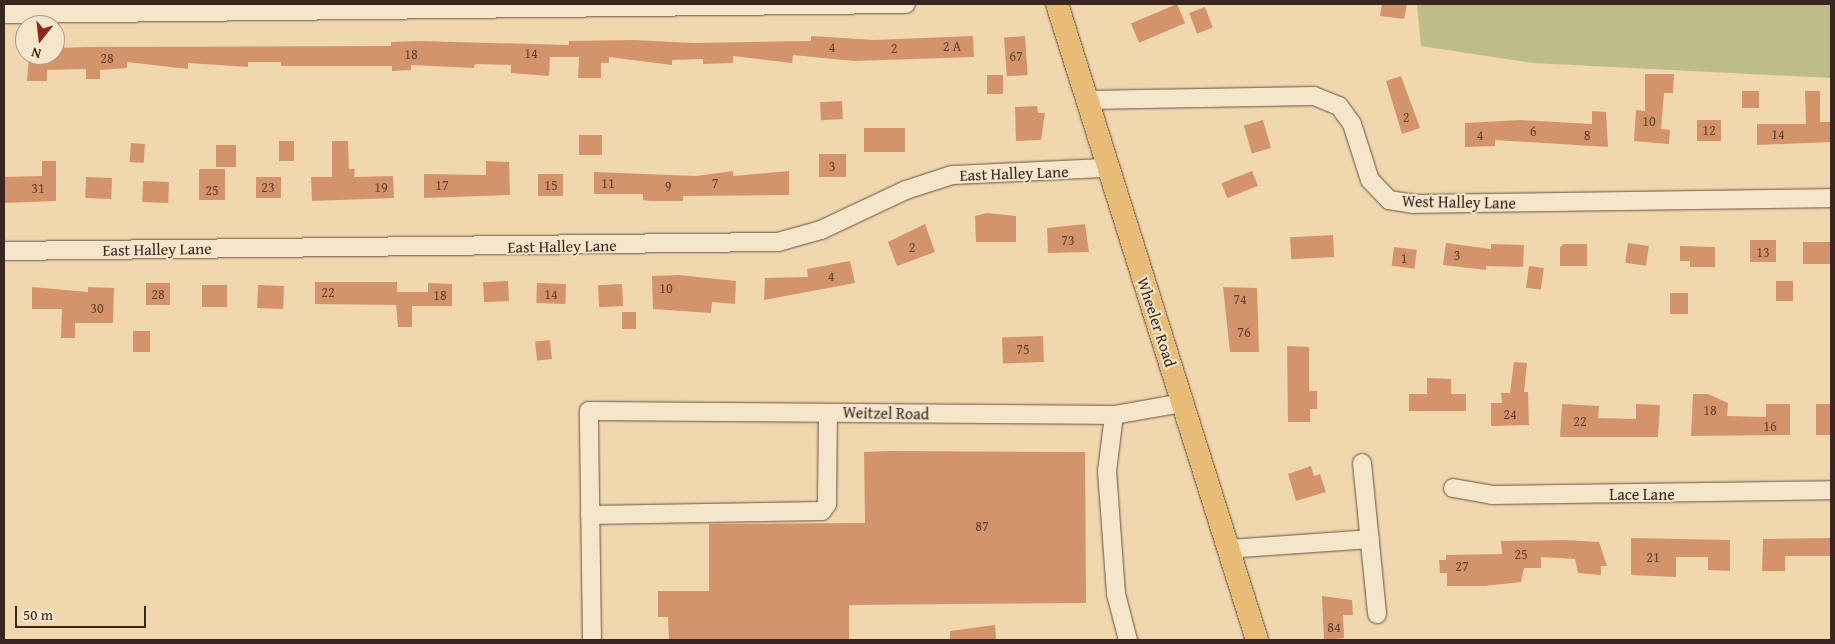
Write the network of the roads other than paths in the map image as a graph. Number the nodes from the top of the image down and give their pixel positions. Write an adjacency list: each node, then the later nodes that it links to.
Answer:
1 (906, 4): 3 (street)
2 (1057, 4): 5 (main road, Wheeler Road)
3 (365, 7): 4 (street)
4 (4, 14)
5 (1087, 100): 6 (main road, Wheeler Road); 7 (street, West Halley Lane)
6 (1106, 168): 8 (street, East Halley Lane); 9 (main road, Wheeler Road)
7 (1831, 198)
8 (4, 251)
9 (1183, 403): 11 (street, Weitzel Road); 17 (main road, Wheeler Road)
10 (828, 413): 11 (street, Weitzel Road); 15 (street); 15 (street, Weitzel Road)
11 (1114, 416): 20 (street)
12 (1362, 463): 16 (street)
13 (1453, 488): 14 (street, Lace Lane)
14 (1831, 490)
15 (590, 515): 19 (street)
16 (1370, 539): 17 (street); 18 (street)
17 (1228, 549): 21 (main road, Wheeler Road)
18 (1377, 614)
19 (592, 640)
20 (1128, 640)
21 (1258, 640)

